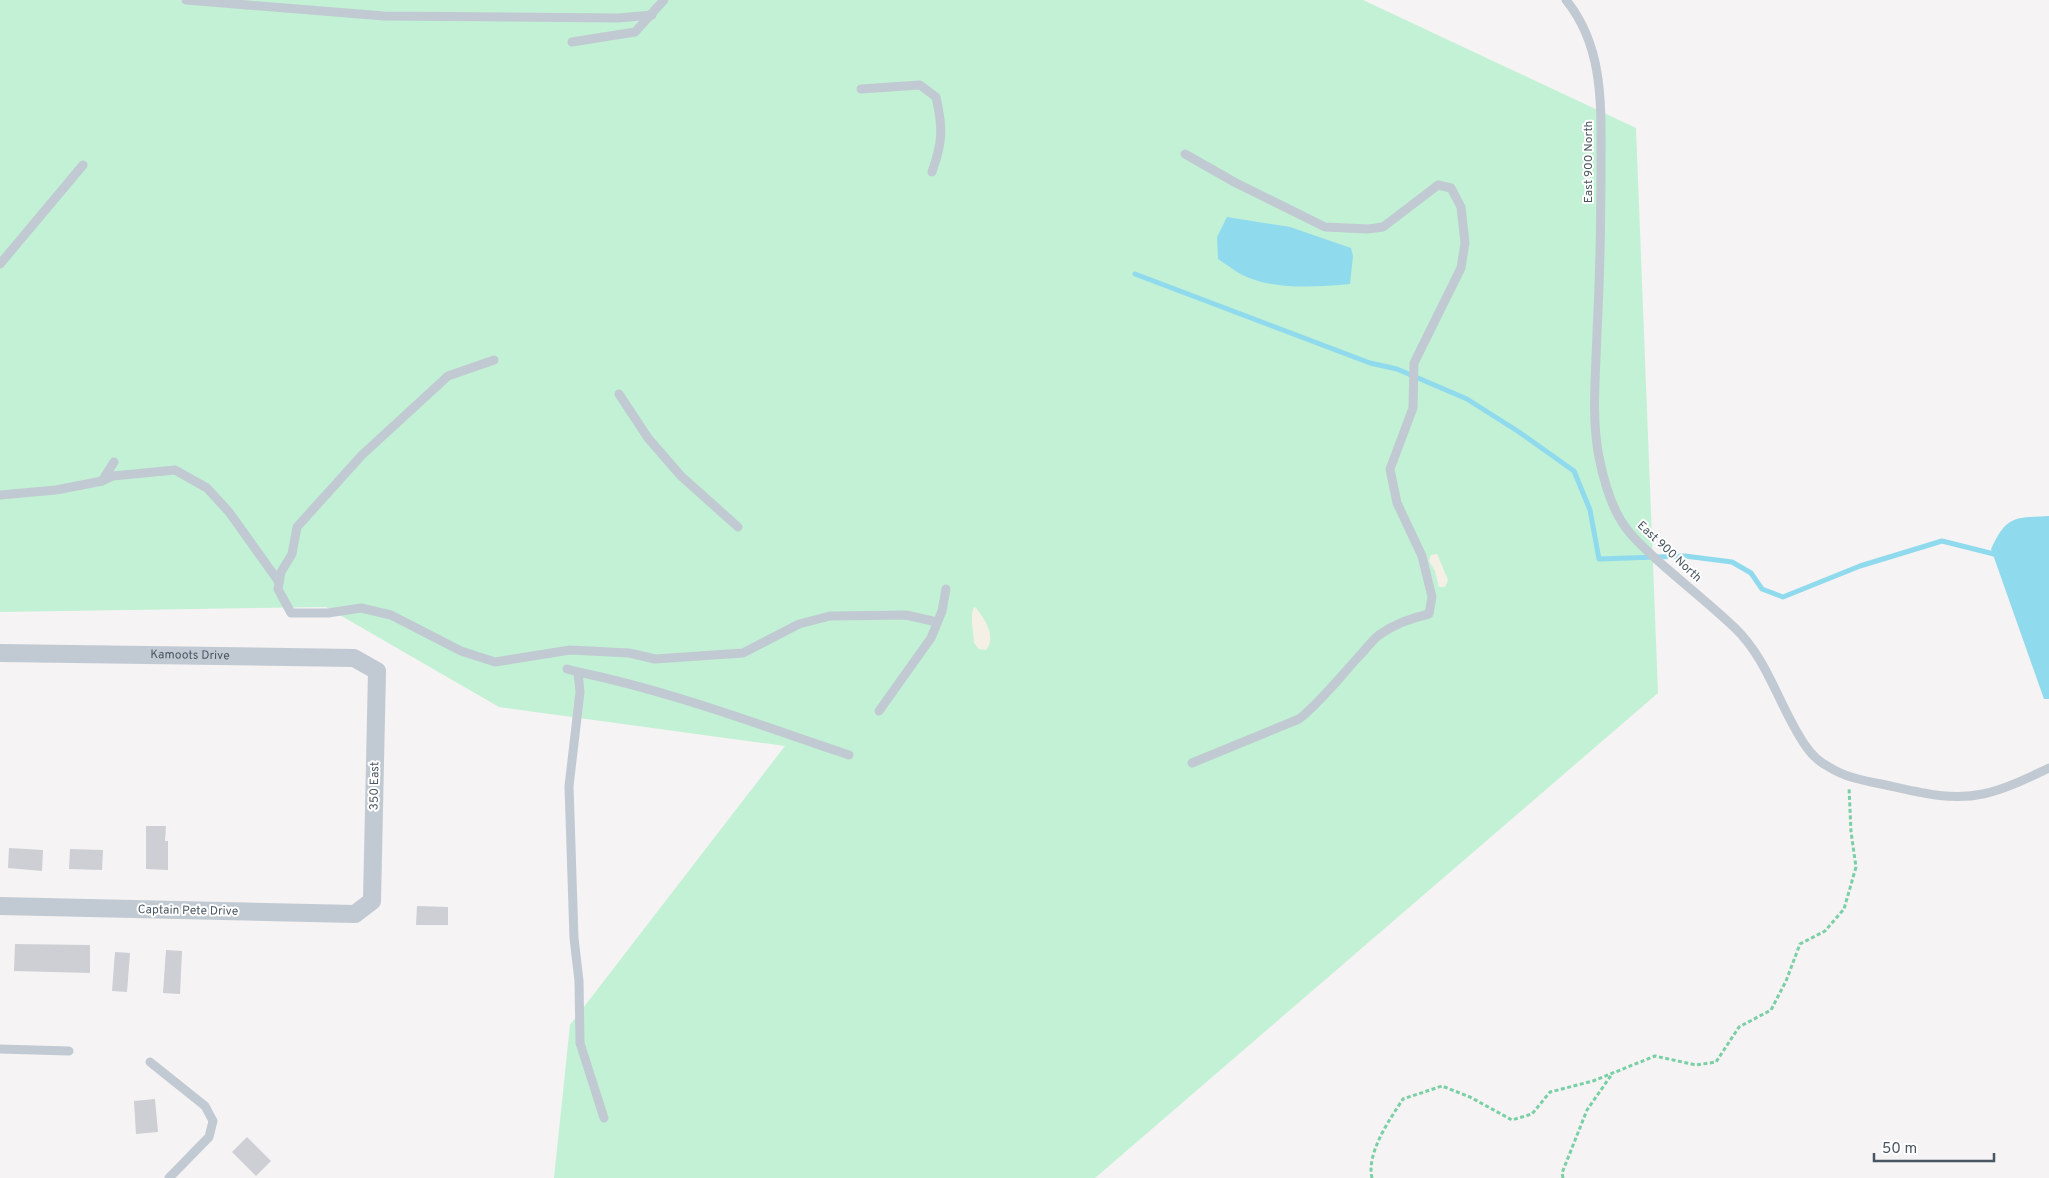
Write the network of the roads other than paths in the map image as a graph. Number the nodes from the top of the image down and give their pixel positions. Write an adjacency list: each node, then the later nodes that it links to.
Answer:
1 (186, 0): 4 (lane)
2 (664, 0): 4 (lane)
3 (1566, 0): 27 (lane, East 900 North)
4 (652, 15): 5 (lane)
5 (572, 42)
6 (861, 90): 9 (lane)
7 (1185, 154): 26 (lane)
8 (83, 165): 10 (lane)
9 (932, 172)
10 (0, 264)
11 (494, 360): 17 (lane)
12 (619, 394): 16 (lane)
13 (114, 462): 14 (lane)
14 (102, 481): 15 (lane); 17 (lane)
15 (0, 495)
16 (738, 527)
17 (280, 582): 19 (lane)
18 (946, 589): 19 (lane)
19 (937, 622): 24 (lane)
20 (0, 653): 22 (street, Kamoots Drive)
21 (567, 669): 23 (lane)
22 (377, 672): 28 (street, 350 East)
23 (578, 672): 25 (lane); 33 (lane)
24 (879, 711)
25 (849, 755)
26 (1192, 763)
27 (2049, 768)
28 (372, 901): 29 (street, Captain Pete Drive)
29 (0, 906)
30 (0, 1049): 31 (lane)
31 (68, 1051)
32 (150, 1062): 34 (lane)
33 (604, 1118)
34 (169, 1178)

